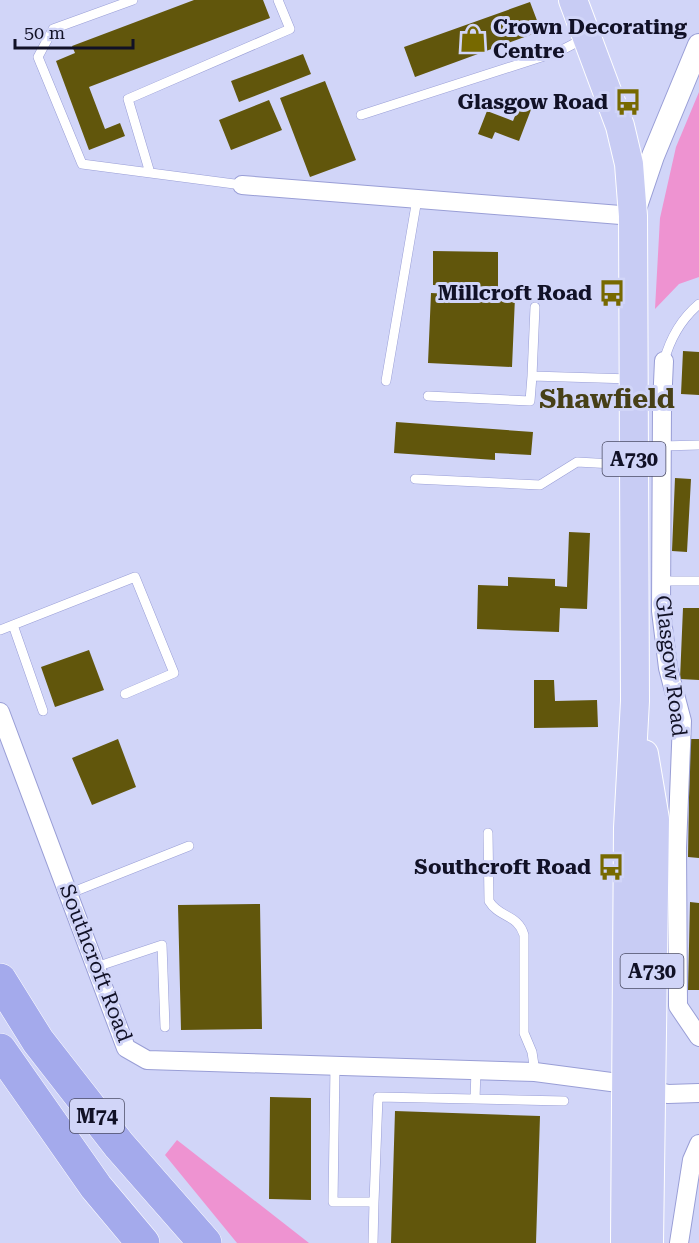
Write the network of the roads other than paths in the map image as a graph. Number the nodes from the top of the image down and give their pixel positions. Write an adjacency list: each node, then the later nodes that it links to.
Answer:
1 (133, 0): 7 (lane)
2 (278, 0): 7 (lane)
3 (573, 0): 4 (main road, A730)
4 (587, 37): 6 (lane); 10 (main road, A730)
5 (699, 45): 10 (street, Glasgow Road)
6 (361, 115)
7 (150, 173): 8 (lane)
8 (242, 185): 9 (street)
9 (417, 199): 10 (street); 16 (lane)
10 (633, 216): 15 (main road, Glasgow Road / A730)
11 (699, 304): 13 (lane)
12 (535, 307): 14 (lane)
13 (664, 361): 19 (street, Glasgow Road)
14 (532, 376): 15 (lane); 17 (lane)
15 (634, 379): 20 (main road, Glasgow Road / A730)
16 (386, 381)
17 (428, 396)
18 (699, 445): 19 (lane)
19 (662, 446): 22 (street, Glasgow Road)
20 (634, 465): 21 (lane); 40 (main road, Glasgow Road / A730)
21 (415, 479)
22 (661, 580): 23 (lane); 35 (street, Glasgow Road)
23 (699, 581)
24 (13, 625): 25 (lane); 26 (lane); 27 (lane)
25 (0, 630)
26 (125, 694)
27 (43, 711)
28 (0, 712): 31 (street, Southcroft Road)
29 (488, 832): 39 (lane)
30 (189, 846): 31 (lane)
31 (68, 894): 32 (street, Southcroft Road)
32 (96, 967): 34 (lane); 37 (street, Southcroft Road)
33 (0, 980): 47 (highway, M74)
34 (165, 1028)
35 (699, 1037)
36 (0, 1050): 46 (highway, M74)
37 (335, 1066): 38 (street, Southcroft Road); 45 (lane)
38 (476, 1070): 39 (street, Southcroft Road); 42 (lane)
39 (535, 1072): 40 (street, Southcroft Road)
40 (638, 1087): 41 (street); 49 (main road, Glasgow Road / A730); 50 (main road, Glasgow Road / A730)
41 (699, 1093)
42 (475, 1099): 43 (lane); 45 (lane)
43 (564, 1101)
44 (699, 1144): 51 (street)
45 (374, 1202): 48 (lane)
46 (143, 1243)
47 (206, 1243)
48 (373, 1243)
49 (625, 1243)
50 (649, 1243)
51 (679, 1243)

